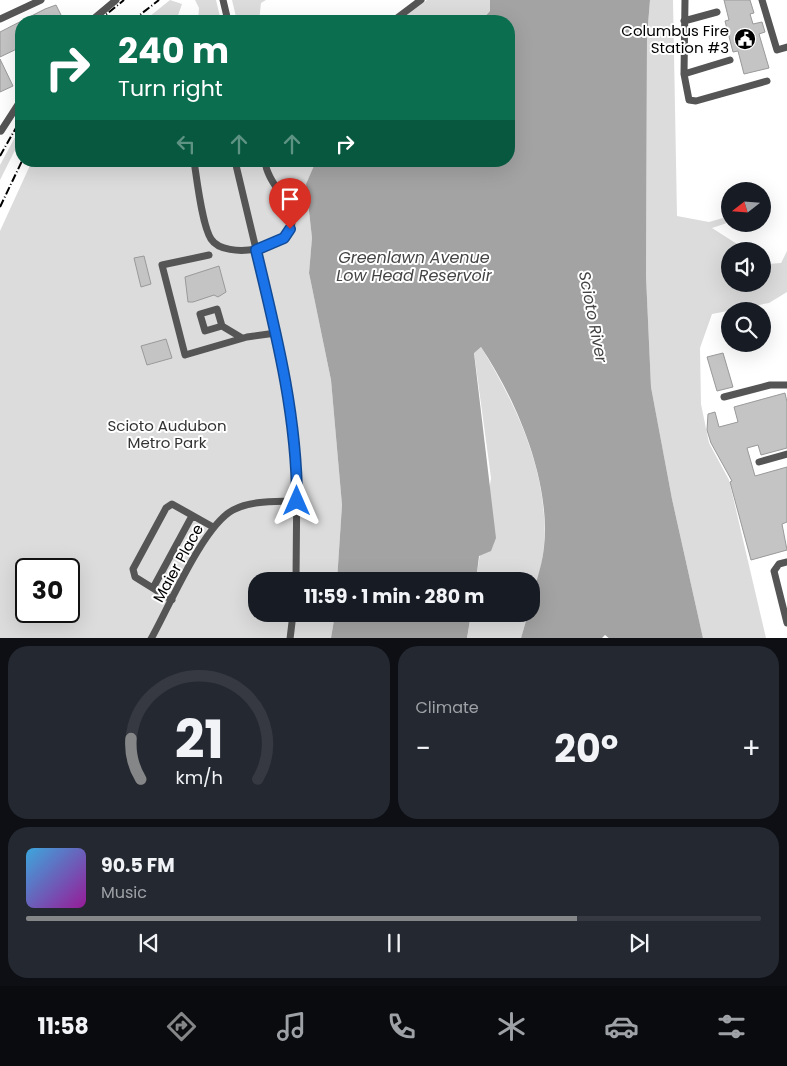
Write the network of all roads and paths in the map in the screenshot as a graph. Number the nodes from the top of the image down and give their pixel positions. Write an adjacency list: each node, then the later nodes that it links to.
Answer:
1 (41, 0): 9 (street)
2 (116, 0): 7 (street)
3 (421, 0): 8 (street)
4 (685, 0): 10 (street)
5 (762, 0): 11 (street)
6 (717, 12): 10 (street)
7 (99, 15)
8 (401, 15)
9 (0, 20)
10 (684, 21): 13 (street)
11 (787, 48)
12 (730, 60): 13 (street)
13 (684, 74): 14 (street)
14 (767, 81)
15 (15, 109): 16 (street)
16 (1, 131)
17 (195, 167): 20 (street)
18 (237, 167): 20 (street)
19 (267, 167): 20 (street)
20 (256, 250): 23 (street)
21 (208, 255): 24 (street)
22 (222, 326): 24 (street)
23 (276, 333): 24 (street); 29 (street)
24 (242, 338)
25 (787, 385): 26 (street)
26 (724, 397)
27 (787, 454): 28 (street)
28 (760, 462)
29 (297, 501): 31 (street, Maier Place); 33 (street)
30 (192, 516): 31 (street); 34 (street); 34 (street)
31 (213, 527): 35 (street, Maier Place)
32 (787, 562): 37 (street)
33 (296, 572)
34 (153, 588): 35 (street)
35 (172, 600): 38 (street, Maier Place)
36 (292, 622): 39 (street)
37 (787, 623)
38 (151, 638)
39 (290, 638)

